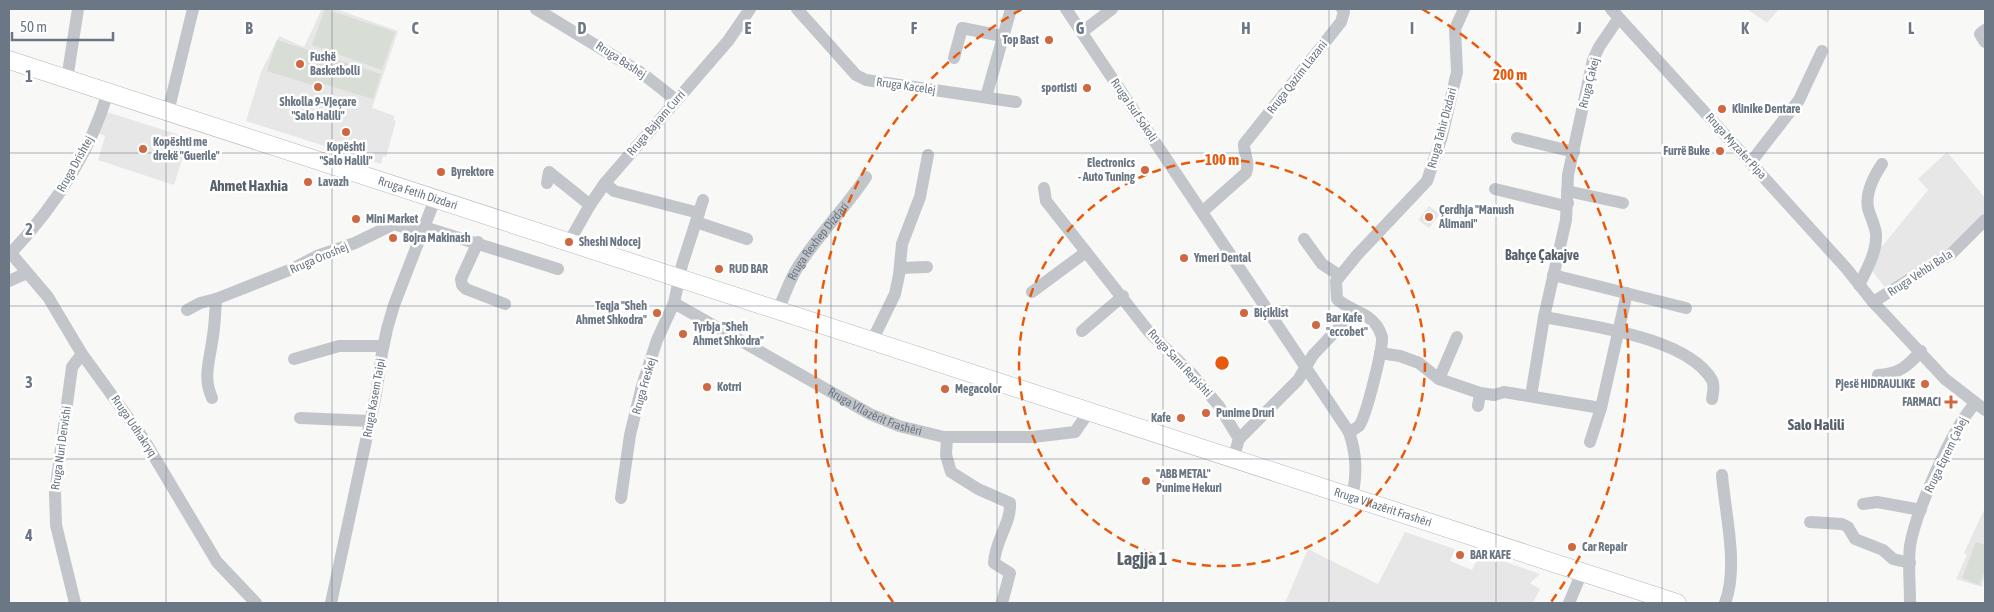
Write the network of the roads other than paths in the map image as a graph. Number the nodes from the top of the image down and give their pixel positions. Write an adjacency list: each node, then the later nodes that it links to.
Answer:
1 (78, 9): 19 (street)
2 (193, 9): 24 (street)
3 (536, 9): 22 (street, Rruga Bashej)
4 (750, 9): 22 (street, Rruga Bajram Curri)
5 (797, 9): 21 (street, Rruga Kacelej)
6 (1066, 9): 13 (street, Rruga Isuf Sokoli)
7 (1112, 9): 13 (street)
8 (1342, 9): 40 (street, Rruga Qazim Llazani)
9 (1464, 9): 54 (street, Rruga Tahir Dizdari)
10 (1015, 10): 14 (street)
11 (1615, 14): 26 (street, Rruga Çakej); 28 (street, Rruga Myzafer Pipa)
12 (1985, 30): 15 (street)
13 (1082, 32): 40 (street, Rruga Isuf Sokoli)
14 (1002, 36): 17 (street); 21 (street)
15 (1985, 42)
16 (1822, 50): 28 (street)
17 (954, 58)
18 (9, 60): 19 (main road, Rruga Fetih Dizdari)
19 (67, 79): 20 (main road, Rruga Fetih Dizdari)
20 (108, 92): 24 (main road, Rruga Fetih Dizdari); 48 (street, Rruga Drishtej)
21 (986, 97): 23 (street, Rruga Kacelej)
22 (676, 100): 32 (street, Rruga Bajram Curri)
23 (1016, 102)
24 (168, 112): 36 (main road, Rruga Fetih Dizdari)
25 (1517, 138): 26 (street)
26 (1574, 152): 35 (street, Rruga Çakej)
27 (928, 155): 51 (street)
28 (1750, 162): 58 (street, Rruga Myzafer Pipa)
29 (1882, 164): 58 (street)
30 (866, 177): 68 (street, Rruga Rexhep Dizdari)
31 (547, 183): 39 (street)
32 (605, 183): 39 (street, Rruga Bajram Curri); 41 (street)
33 (1044, 188): 49 (street, Rruga Sami Repishti)
34 (1495, 189): 35 (street)
35 (1568, 197): 38 (street); 55 (street, Rruga Çakej)
36 (435, 198): 43 (street, Rruga Kasem Taipi); 47 (main road, Rruga Fetih Dizdari)
37 (703, 200): 41 (street)
38 (1623, 202)
39 (590, 205): 47 (street, Rruga Bajram Curri)
40 (1202, 212): 80 (street, Rruga Isuf Sokoli)
41 (698, 218): 44 (street); 56 (street)
42 (1985, 220): 63 (street, Rruga Vehbi Bala)
43 (423, 230): 46 (street); 62 (street, Rruga Oroshej); 75 (street, Rruga Kasem Taipi)
44 (747, 239)
45 (1304, 239): 54 (street)
46 (478, 242): 52 (street); 65 (street)
47 (569, 242): 56 (main road)
48 (10, 252): 53 (street, Rruga Udhakryq)
49 (1086, 252): 59 (street); 61 (street, Rruga Sami Repishti)
50 (927, 267): 51 (street)
51 (900, 268): 74 (street)
52 (558, 269)
53 (27, 273): 57 (street); 78 (street, Rruga Udhakryq)
54 (1339, 275): 69 (street)
55 (1553, 275): 60 (street); 70 (street, Rruga Çakej)
56 (680, 278): 64 (street, Rruga Freskej); 68 (main road)
57 (9, 280)
58 (1859, 284): 63 (street, Rruga Myzafer Pipa)
59 (1032, 292)
60 (1627, 292): 66 (street); 72 (street)
61 (1123, 296): 71 (street); 95 (street, Rruga Sami Repishti)
62 (216, 299): 67 (street, Rruga Oroshej); 85 (street)
63 (1873, 302): 76 (street, Rruga Myzafer Pipa)
64 (674, 303): 94 (street, Rruga Vllazërit Frashëri); 99 (street, Rruga Freskej)
65 (505, 304)
66 (1686, 308)
67 (187, 310)
68 (778, 310): 74 (main road)
69 (1352, 310): 77 (street); 80 (street)
70 (1544, 317): 72 (street); 84 (street, Rruga Çakej)
71 (1082, 331)
72 (1620, 332): 86 (street); 89 (street)
73 (1456, 336): 82 (street)
74 (871, 342): 90 (main road, Rruga Vllazërit Frashëri)
75 (383, 346): 79 (street); 92 (street, Rruga Kasem Taipi)
76 (1922, 351): 81 (street); 88 (street, Rruga Myzafer Pipa)
77 (1380, 353): 82 (street); 93 (street)
78 (82, 354): 106 (street, Rruga Nuri Dervishi); 107 (street, Rruga Udhakryq)
79 (294, 359)
80 (1306, 369): 93 (street, Rruga Isuf Sokoli); 95 (street)
81 (1878, 375)
82 (1438, 379): 83 (street)
83 (1480, 393): 84 (street); 87 (street)
84 (1531, 396): 89 (street)
85 (212, 398)
86 (1712, 399)
87 (1478, 406)
88 (1980, 407): 102 (street, Rruga Eqrem Çabej)
89 (1601, 408): 96 (street)
90 (1088, 413): 94 (street, Rruga Vllazërit Frashëri); 97 (main road, Rruga Vllazërit Frashëri)
91 (300, 418): 92 (street)
92 (370, 420): 108 (street, Rruga Kasem Taipi)
93 (1349, 432): 100 (street, Rruga Isuf Sokoli)
94 (947, 437): 109 (street)
95 (1239, 439): 97 (street)
96 (1590, 442)
97 (1232, 459): 100 (main road, Rruga Vllazërit Frashëri)
98 (1722, 475): 112 (street)
99 (621, 498)
100 (1352, 498): 105 (main road, Rruga Vllazërit Frashëri)
101 (1863, 504): 102 (street)
102 (1920, 510): 104 (street, Rruga Eqrem Çabej)
103 (1810, 522): 104 (street)
104 (1910, 563): 113 (street, Rruga Eqrem Çabej)
105 (1582, 572): 110 (street); 111 (main road, Rruga Vllazërit Frashëri)
106 (76, 603)
107 (256, 603)
108 (331, 603)
109 (1002, 603)
110 (1569, 603)
111 (1677, 603)
112 (1725, 603)
113 (1910, 603)

